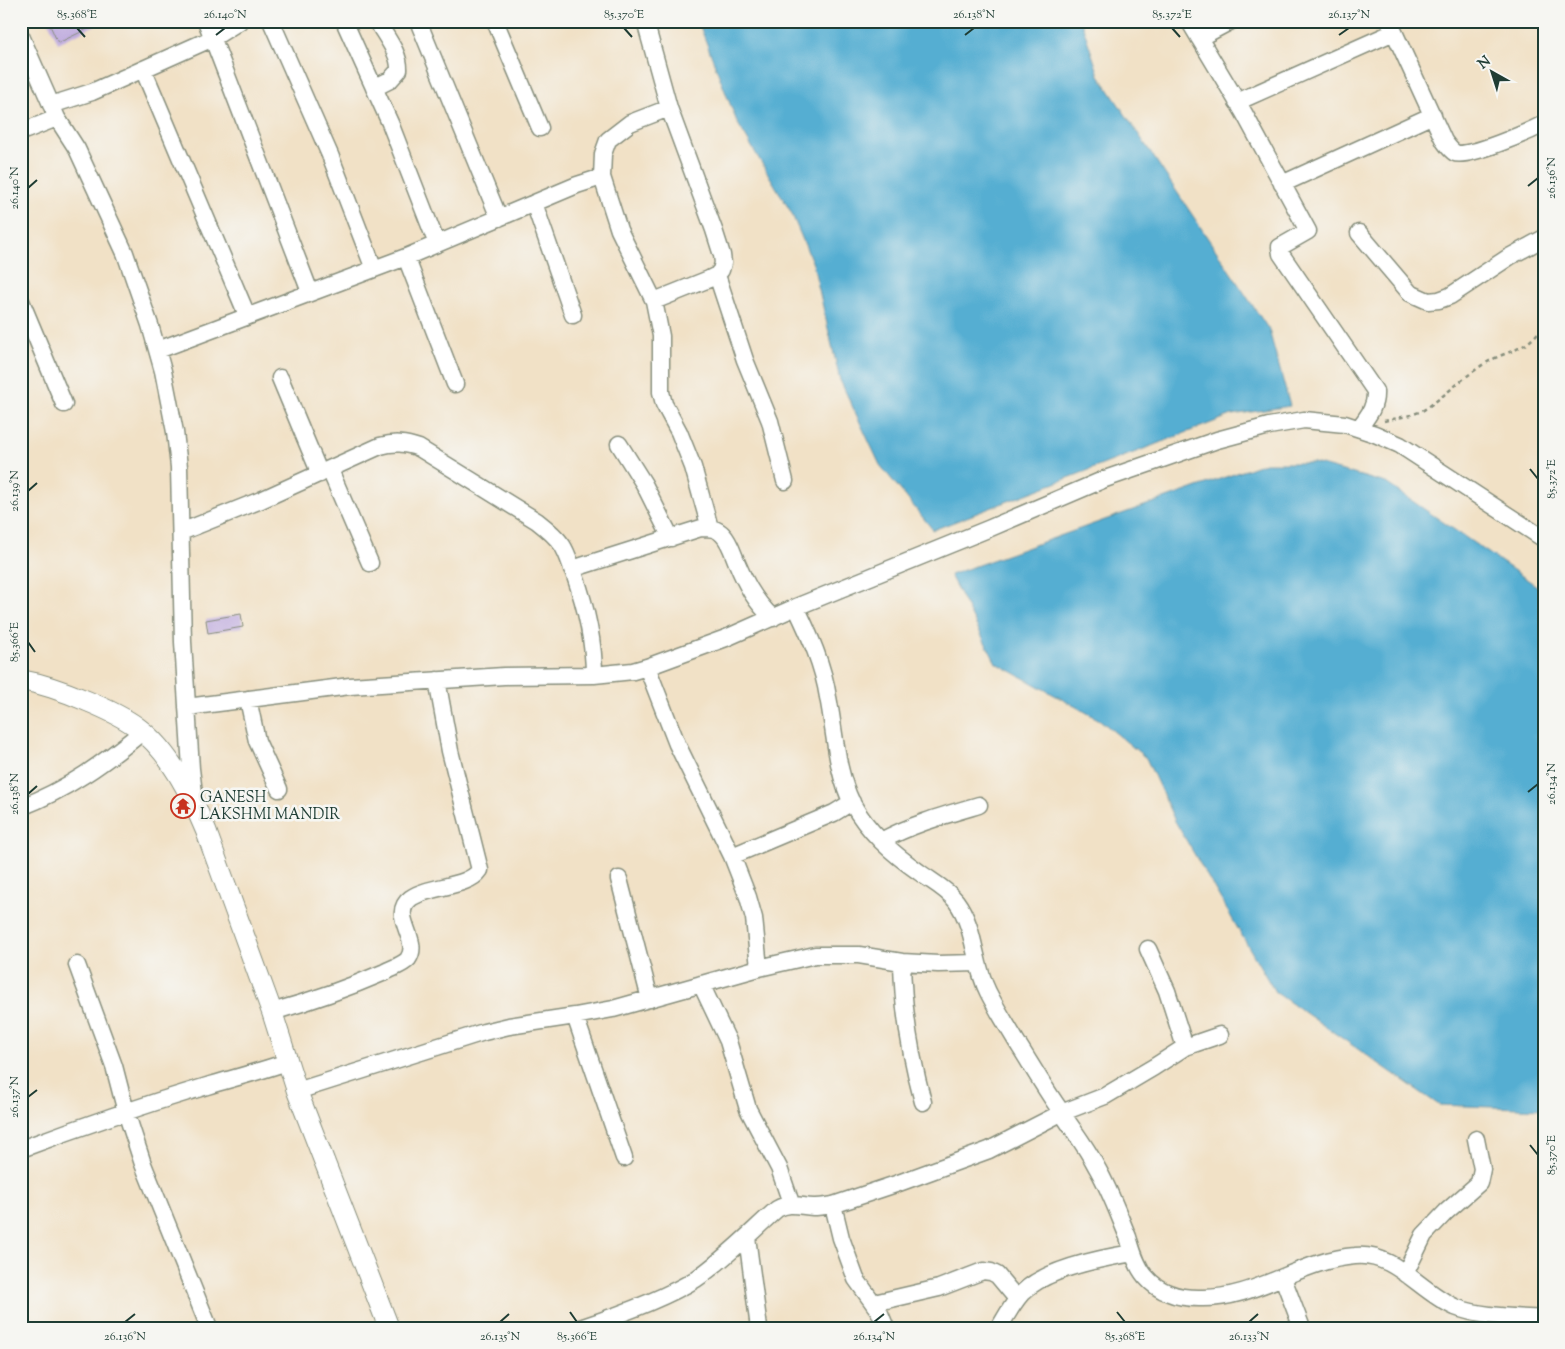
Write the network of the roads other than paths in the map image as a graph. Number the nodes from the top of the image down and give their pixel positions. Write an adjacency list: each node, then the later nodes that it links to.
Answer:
1 (206, 21): 13 (street)
2 (240, 21): 13 (street)
3 (272, 21): 32 (street)
4 (344, 21): 16 (street)
5 (377, 21): 16 (street)
6 (418, 21): 27 (street)
7 (495, 21): 22 (street)
8 (645, 21): 18 (street)
9 (1190, 21): 14 (street)
10 (1231, 21): 14 (street)
11 (1391, 26): 17 (street); 20 (street)
12 (21, 36): 19 (street)
13 (213, 38): 15 (street); 34 (street)
14 (1199, 38): 17 (street)
15 (143, 68): 19 (street); 37 (street)
16 (374, 88): 30 (street)
17 (1237, 102): 25 (street)
18 (669, 108): 24 (street); 33 (street)
19 (54, 111): 23 (street); 39 (street)
20 (1433, 115): 21 (street); 25 (street)
21 (1544, 124)
22 (540, 128)
23 (21, 132)
24 (602, 178): 26 (street); 36 (street)
25 (1282, 184): 43 (street)
26 (534, 203): 27 (street); 38 (street)
27 (499, 218): 30 (street)
28 (1359, 233): 29 (street)
29 (1544, 238)
30 (437, 244): 31 (street)
31 (406, 257): 32 (street); 41 (street)
32 (374, 269): 34 (street)
33 (717, 275): 36 (street); 46 (street)
34 (310, 292): 37 (street)
35 (21, 301): 42 (street)
36 (654, 301): 47 (street)
37 (247, 315): 39 (street)
38 (573, 315)
39 (158, 350): 48 (street)
40 (280, 378): 45 (street)
41 (455, 384)
42 (64, 404)
43 (1359, 428): 50 (street); 53 (street)
44 (619, 444): 49 (street)
45 (325, 472): 48 (street); 51 (street); 52 (street)
46 (785, 481)
47 (710, 528): 49 (street); 54 (street)
48 (181, 532): 60 (street)
49 (671, 538): 52 (street)
50 (1544, 539)
51 (370, 563)
52 (572, 569): 56 (street)
53 (796, 607): 54 (street); 63 (street)
54 (773, 618): 55 (street)
55 (647, 667): 56 (street); 68 (street)
56 (594, 675): 58 (street)
57 (21, 680): 61 (main road)
58 (437, 680): 59 (street); 77 (street)
59 (248, 699): 60 (street); 62 (street)
60 (187, 707): 65 (street)
61 (142, 732): 65 (main road); 66 (street)
62 (279, 789)
63 (852, 802): 67 (street); 68 (street)
64 (979, 805): 67 (street)
65 (196, 806): 77 (main road)
66 (21, 807)
67 (881, 841): 72 (street)
68 (732, 856): 74 (street)
69 (619, 879): 76 (street)
70 (1148, 949): 80 (street)
71 (902, 962): 72 (street); 74 (street); 83 (street)
72 (978, 963): 85 (street)
73 (77, 965): 84 (street)
74 (759, 968): 75 (street)
75 (701, 984): 76 (street); 89 (street)
76 (650, 999): 78 (street)
77 (272, 1012): 81 (main road)
78 (575, 1016): 82 (street); 88 (street)
79 (1220, 1035): 80 (street)
80 (1185, 1046): 85 (street)
81 (287, 1062): 82 (main road); 84 (street)
82 (297, 1091): 99 (main road)
83 (923, 1102)
84 (126, 1112): 87 (street); 98 (street)
85 (1062, 1114): 90 (street); 92 (street)
86 (1476, 1140): 93 (street)
87 (21, 1150)
88 (624, 1158)
89 (791, 1204): 90 (street); 91 (street)
90 (833, 1205): 96 (street)
91 (747, 1237): 100 (street); 101 (street)
92 (1133, 1253): 94 (street); 95 (street)
93 (1406, 1274): 94 (street); 97 (street)
94 (1283, 1278): 104 (street)
95 (1017, 1299): 96 (street); 103 (street)
96 (874, 1303): 102 (street)
97 (1544, 1319)
98 (208, 1325)
99 (389, 1328)
100 (580, 1328)
101 (759, 1328)
102 (886, 1328)
103 (999, 1328)
104 (1302, 1328)

